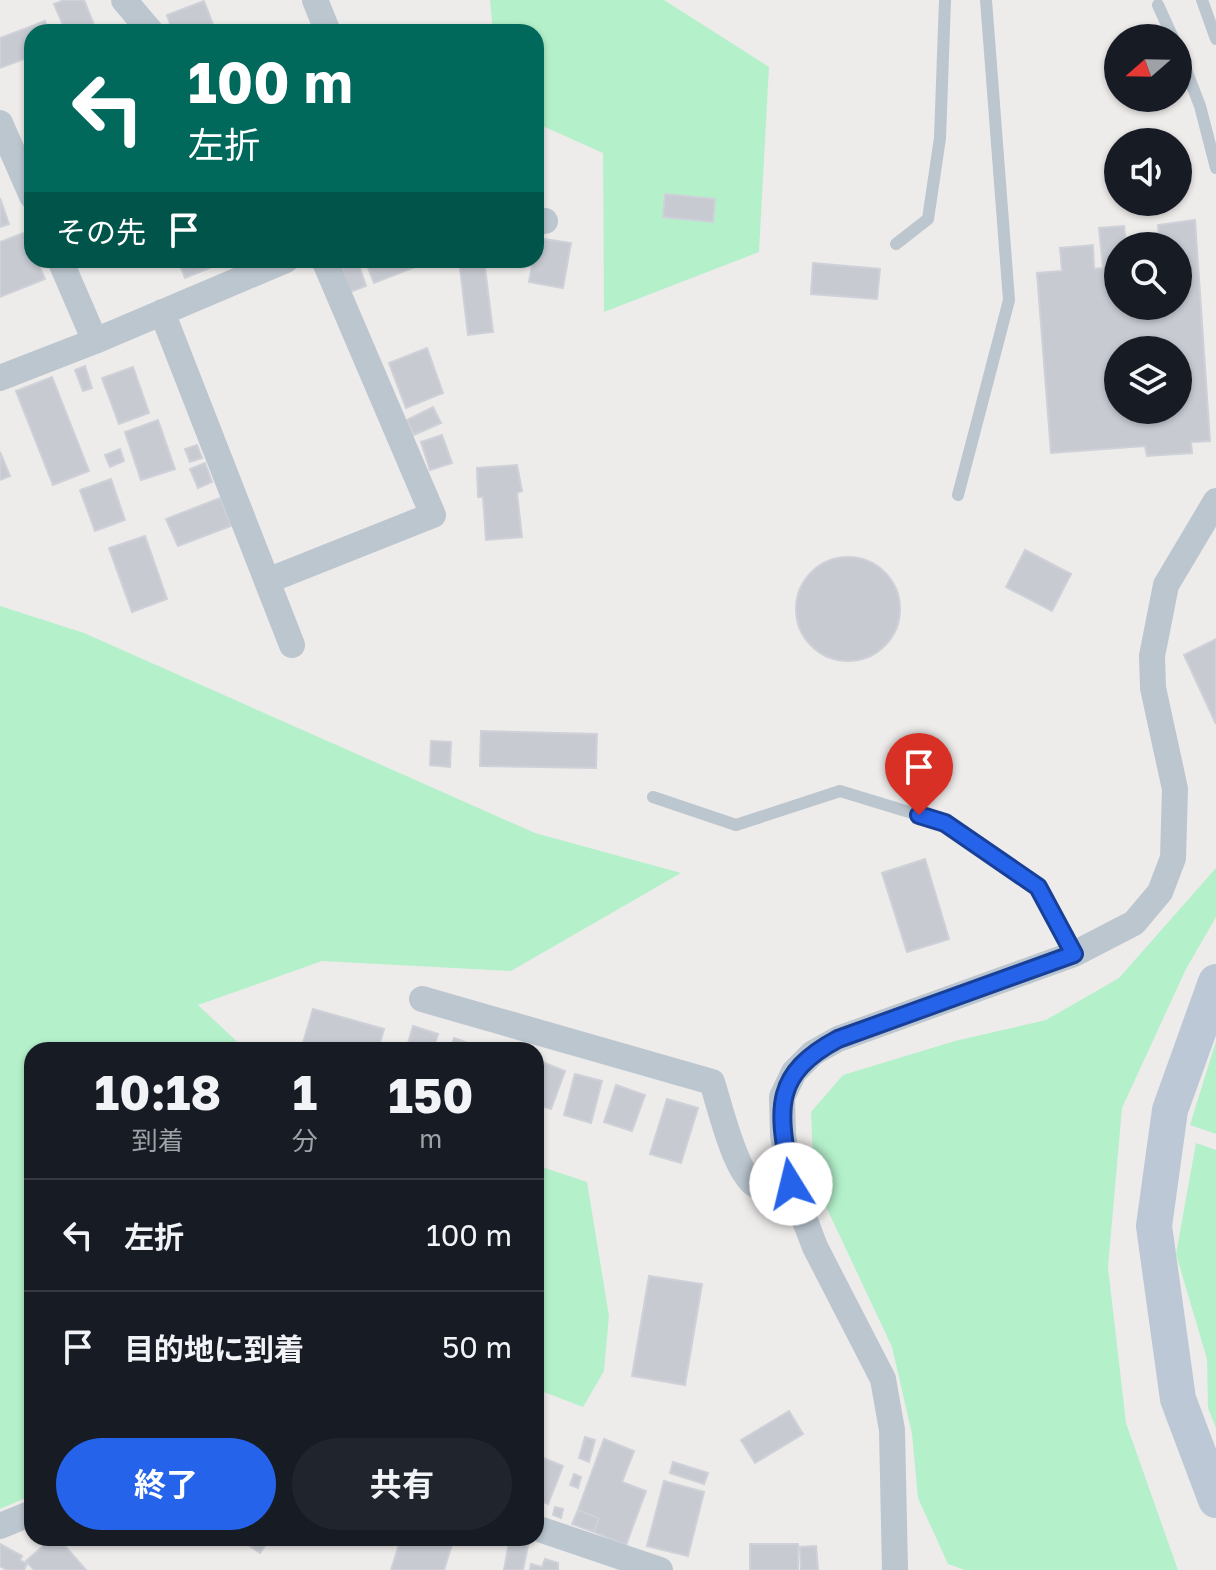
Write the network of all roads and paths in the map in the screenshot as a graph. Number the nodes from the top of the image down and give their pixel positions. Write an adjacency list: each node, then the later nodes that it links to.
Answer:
1 (124, 0): 7 (street)
2 (315, 0): 8 (street)
3 (945, 0): 15 (lane)
4 (986, 0): 22 (lane)
5 (1202, 0): 10 (lane)
6 (1158, 5): 9 (lane)
7 (144, 24)
8 (325, 24)
9 (1167, 24)
10 (1216, 39)
11 (1192, 85): 13 (lane)
12 (0, 123): 14 (street)
13 (1216, 168)
14 (24, 178)
15 (896, 244)
16 (63, 268): 20 (street)
17 (259, 268): 19 (street)
18 (327, 268): 24 (street)
19 (162, 312): 20 (street); 24 (street)
20 (95, 341): 21 (street)
21 (0, 378)
22 (958, 495)
23 (1216, 501): 27 (street)
24 (267, 581): 25 (street)
25 (292, 645)
26 (653, 797): 27 (lane)
27 (1074, 954): 30 (street)
28 (1216, 982): 31 (street)
29 (422, 999): 30 (street)
30 (791, 1184): 36 (street)
31 (1216, 1500)
32 (24, 1516): 33 (street)
33 (0, 1526)
34 (544, 1531): 35 (street)
35 (660, 1570)
36 (895, 1570)

